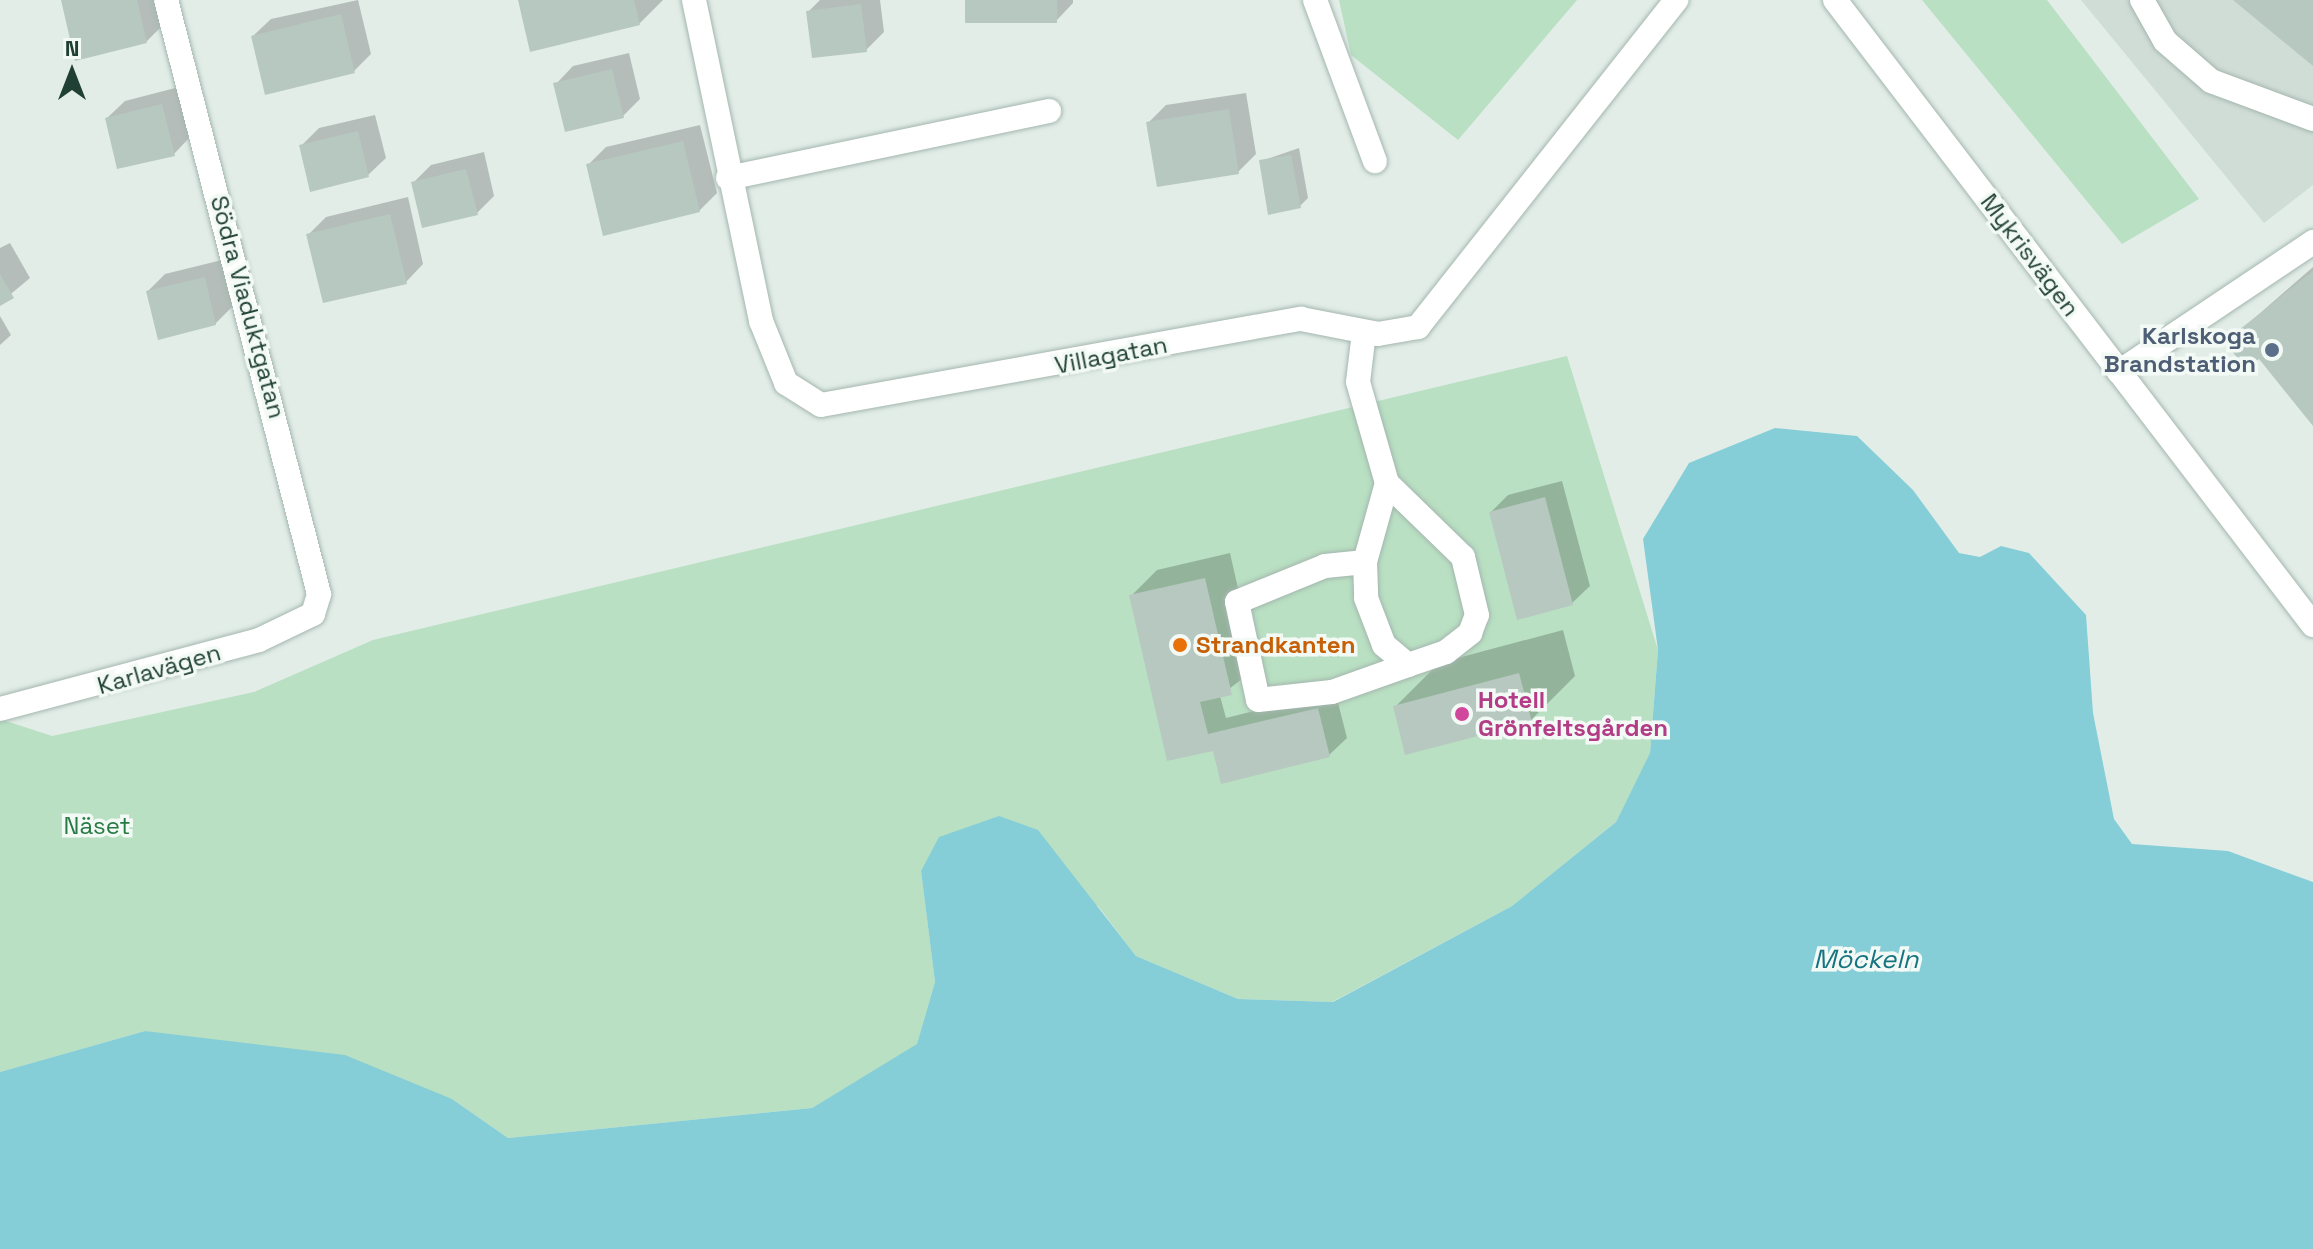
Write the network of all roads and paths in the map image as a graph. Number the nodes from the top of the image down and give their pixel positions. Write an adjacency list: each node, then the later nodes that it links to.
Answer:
1 (166, 0): 16 (street, Södra Viaduktgatan)
2 (694, 0): 10 (street, Villagatan)
3 (1315, 0): 9 (street)
4 (1676, 0): 12 (street, Villagatan)
5 (1835, 0): 13 (street, Mykrisvägen)
6 (2142, 0): 8 (street)
7 (1049, 111): 10 (street)
8 (2313, 119)
9 (1375, 161)
10 (728, 178): 12 (street, Villagatan)
11 (2313, 242): 13 (street)
12 (1364, 332): 14 (street)
13 (2119, 372): 17 (street, Mykrisvägen)
14 (1387, 483): 15 (street); 18 (street)
15 (1365, 562): 18 (street); 18 (street)
16 (313, 614): 19 (street, Karlavägen)
17 (2313, 625)
18 (1408, 665)
19 (0, 709)

